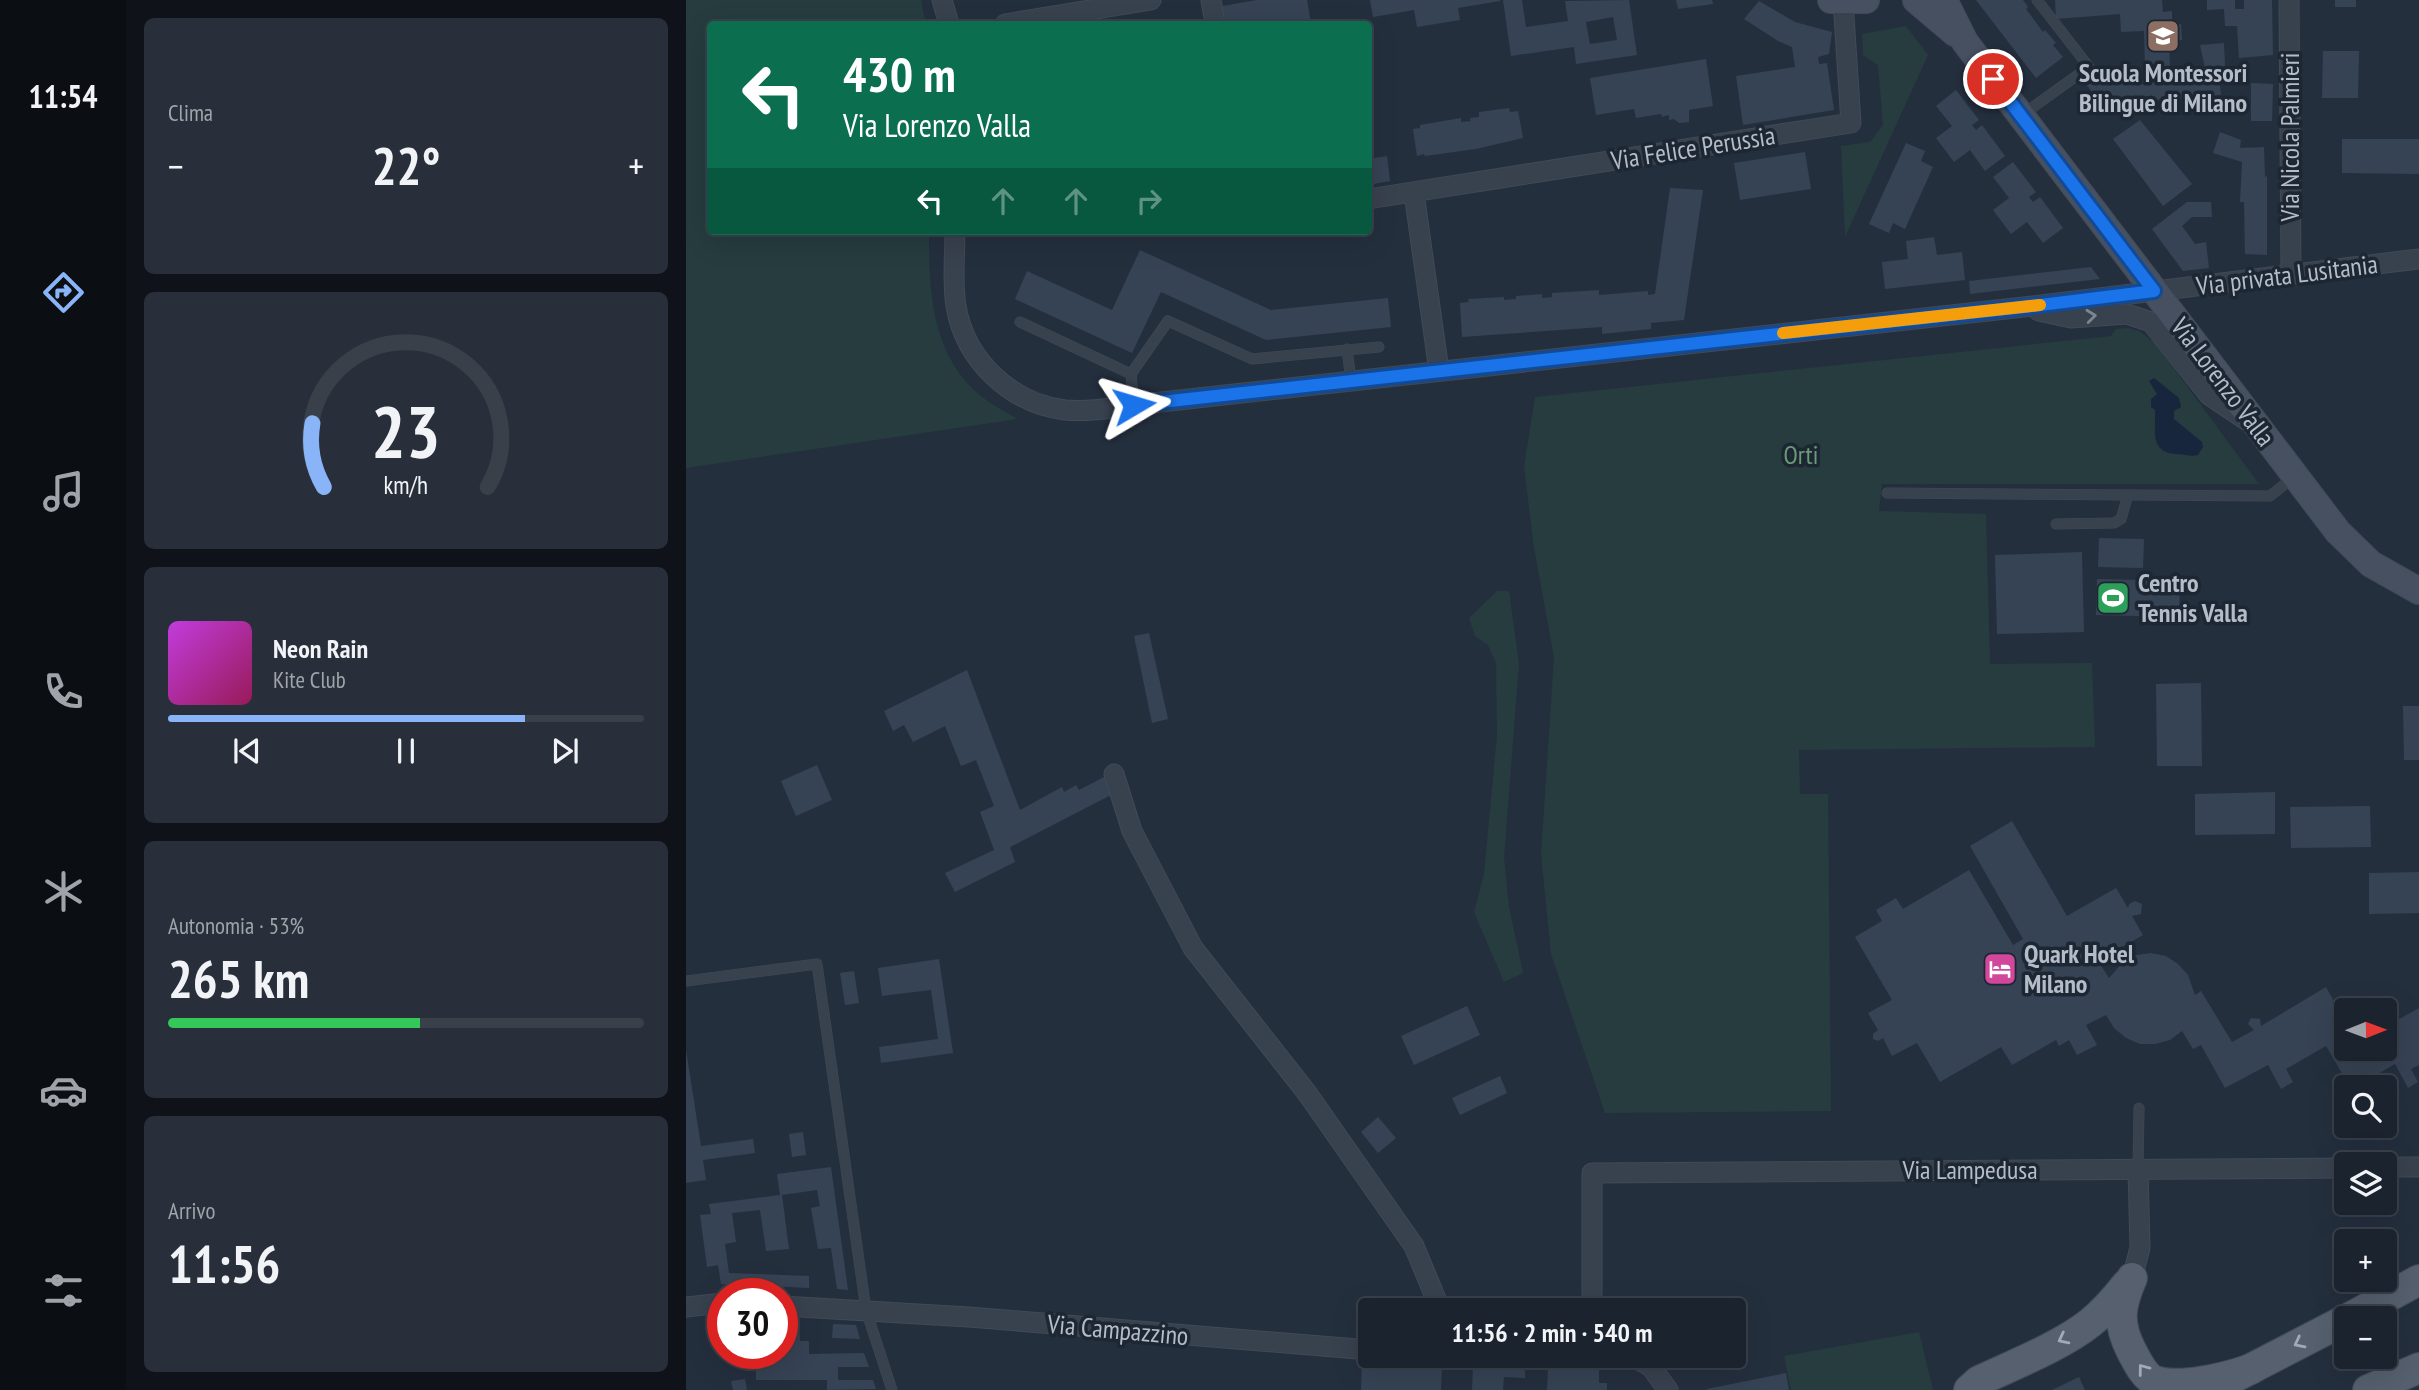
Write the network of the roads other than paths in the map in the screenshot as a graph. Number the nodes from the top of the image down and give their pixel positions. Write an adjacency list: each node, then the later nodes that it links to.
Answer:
1 (942, 0): 9 (street)
2 (1151, 0): 10 (street)
3 (1211, 0): 11 (street)
4 (1847, 0): 14 (street, Via Felice Perussia)
5 (1916, 0): 12 (main road, Via Lorenzo Valla)
6 (1944, 0): 12 (main road, Via Lorenzo Valla)
7 (2037, 0): 13 (lane)
8 (2289, 0): 18 (street, Via Nicola Palmieri)
9 (948, 21)
10 (1023, 21)
11 (1214, 21)
12 (1965, 42): 13 (main road, Via Lorenzo Valla)
13 (2021, 116): 19 (main road, Via Lorenzo Valla)
14 (1414, 193): 15 (street, Via Felice Perussia); 24 (street)
15 (1372, 199)
16 (955, 235): 27 (street, Via privata Lusitania)
17 (2419, 259): 18 (street, Via privata Lusitania)
18 (2291, 273): 19 (street, Via privata Lusitania)
19 (2154, 291): 20 (street, Via privata Lusitania); 28 (main road, Via Lorenzo Valla)
20 (2024, 307): 24 (street, Via privata Lusitania); 28 (street, one-way to 28)
21 (1020, 323): 25 (lane)
22 (1379, 347): 23 (lane)
23 (1348, 349): 25 (lane); 26 (lane)
24 (1440, 371): 26 (street, Via privata Lusitania)
25 (1131, 374): 27 (lane)
26 (1351, 381): 27 (street, Via privata Lusitania)
27 (1134, 405)
28 (2259, 429): 29 (main road, Via Lorenzo Valla)
29 (2295, 476): 31 (lane); 33 (main road, Via Lorenzo Valla)
30 (1887, 493): 31 (lane)
31 (2128, 495): 32 (lane)
32 (2056, 524)
33 (2419, 591)
34 (1114, 774): 43 (street)
35 (686, 981): 49 (lane)
36 (2139, 1108): 40 (lane)
37 (2397, 1167): 38 (street)
38 (2419, 1167)
39 (2334, 1168): 40 (street, Via Lampedusa)
40 (2138, 1169): 41 (street); 44 (street, Via Lampedusa)
41 (2132, 1278): 54 (main road, one-way to 41); 57 (main road, one-way to 57)
42 (2419, 1280): 46 (main road)
43 (1436, 1298)
44 (1592, 1298)
45 (707, 1305): 47 (street)
46 (2370, 1306)
47 (686, 1307)
48 (798, 1307): 49 (street, Via Campazzino)
49 (866, 1310): 51 (street, Via Campazzino); 55 (lane)
50 (2334, 1325): 54 (main road, one-way to 54)
51 (1358, 1349)
52 (1652, 1368): 56 (street)
53 (2419, 1368): 58 (main road)
54 (2188, 1389)
55 (892, 1390)
56 (1668, 1390)
57 (1969, 1390)
58 (2368, 1390)

